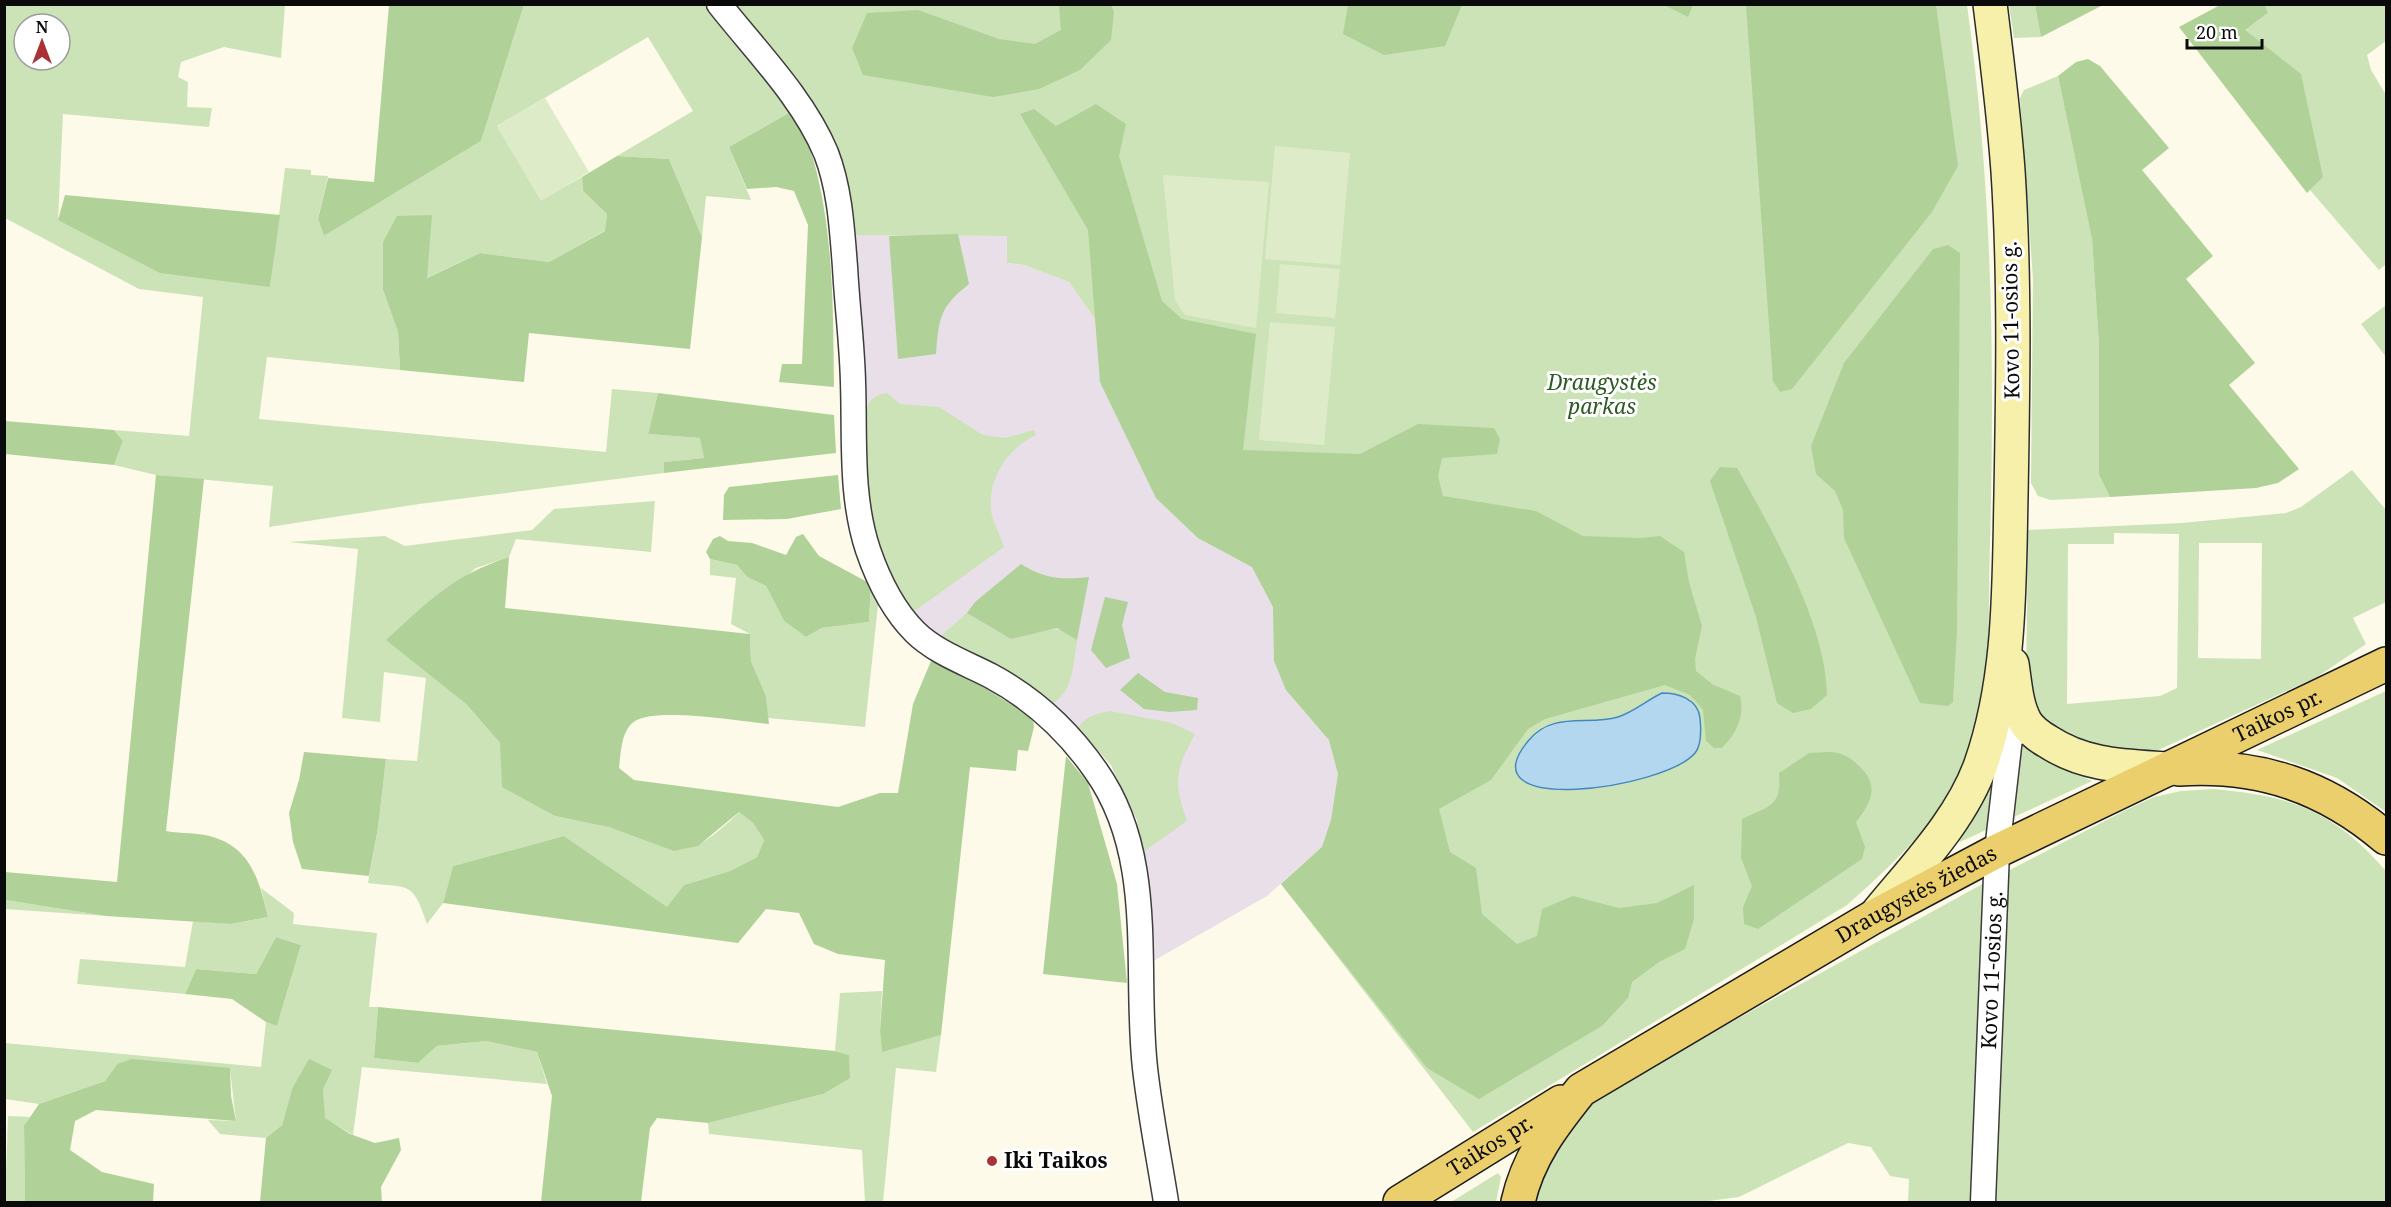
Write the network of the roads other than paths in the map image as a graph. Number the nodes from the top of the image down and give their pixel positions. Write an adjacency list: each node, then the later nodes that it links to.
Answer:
1 (719, 4): 10 (street)
2 (1990, 4): 4 (main road, Kovo 11-osios g.)
3 (2386, 664): 5 (main road, Taikos pr.)
4 (2009, 732): 5 (main road); 7 (street, Kovo 11-osios g.); 8 (main road)
5 (2168, 769): 6 (main road, Draugystės žiedas); 7 (main road, Draugystės žiedas)
6 (2386, 838)
7 (1997, 851): 8 (main road, Draugystės žiedas); 13 (street, Kovo 11-osios g.)
8 (1875, 916): 9 (main road, Draugystės žiedas)
9 (1581, 1090): 11 (main road, Taikos pr.); 12 (main road, Draugystės žiedas)
10 (1166, 1203)
11 (1400, 1203)
12 (1518, 1203)
13 (1983, 1203)

